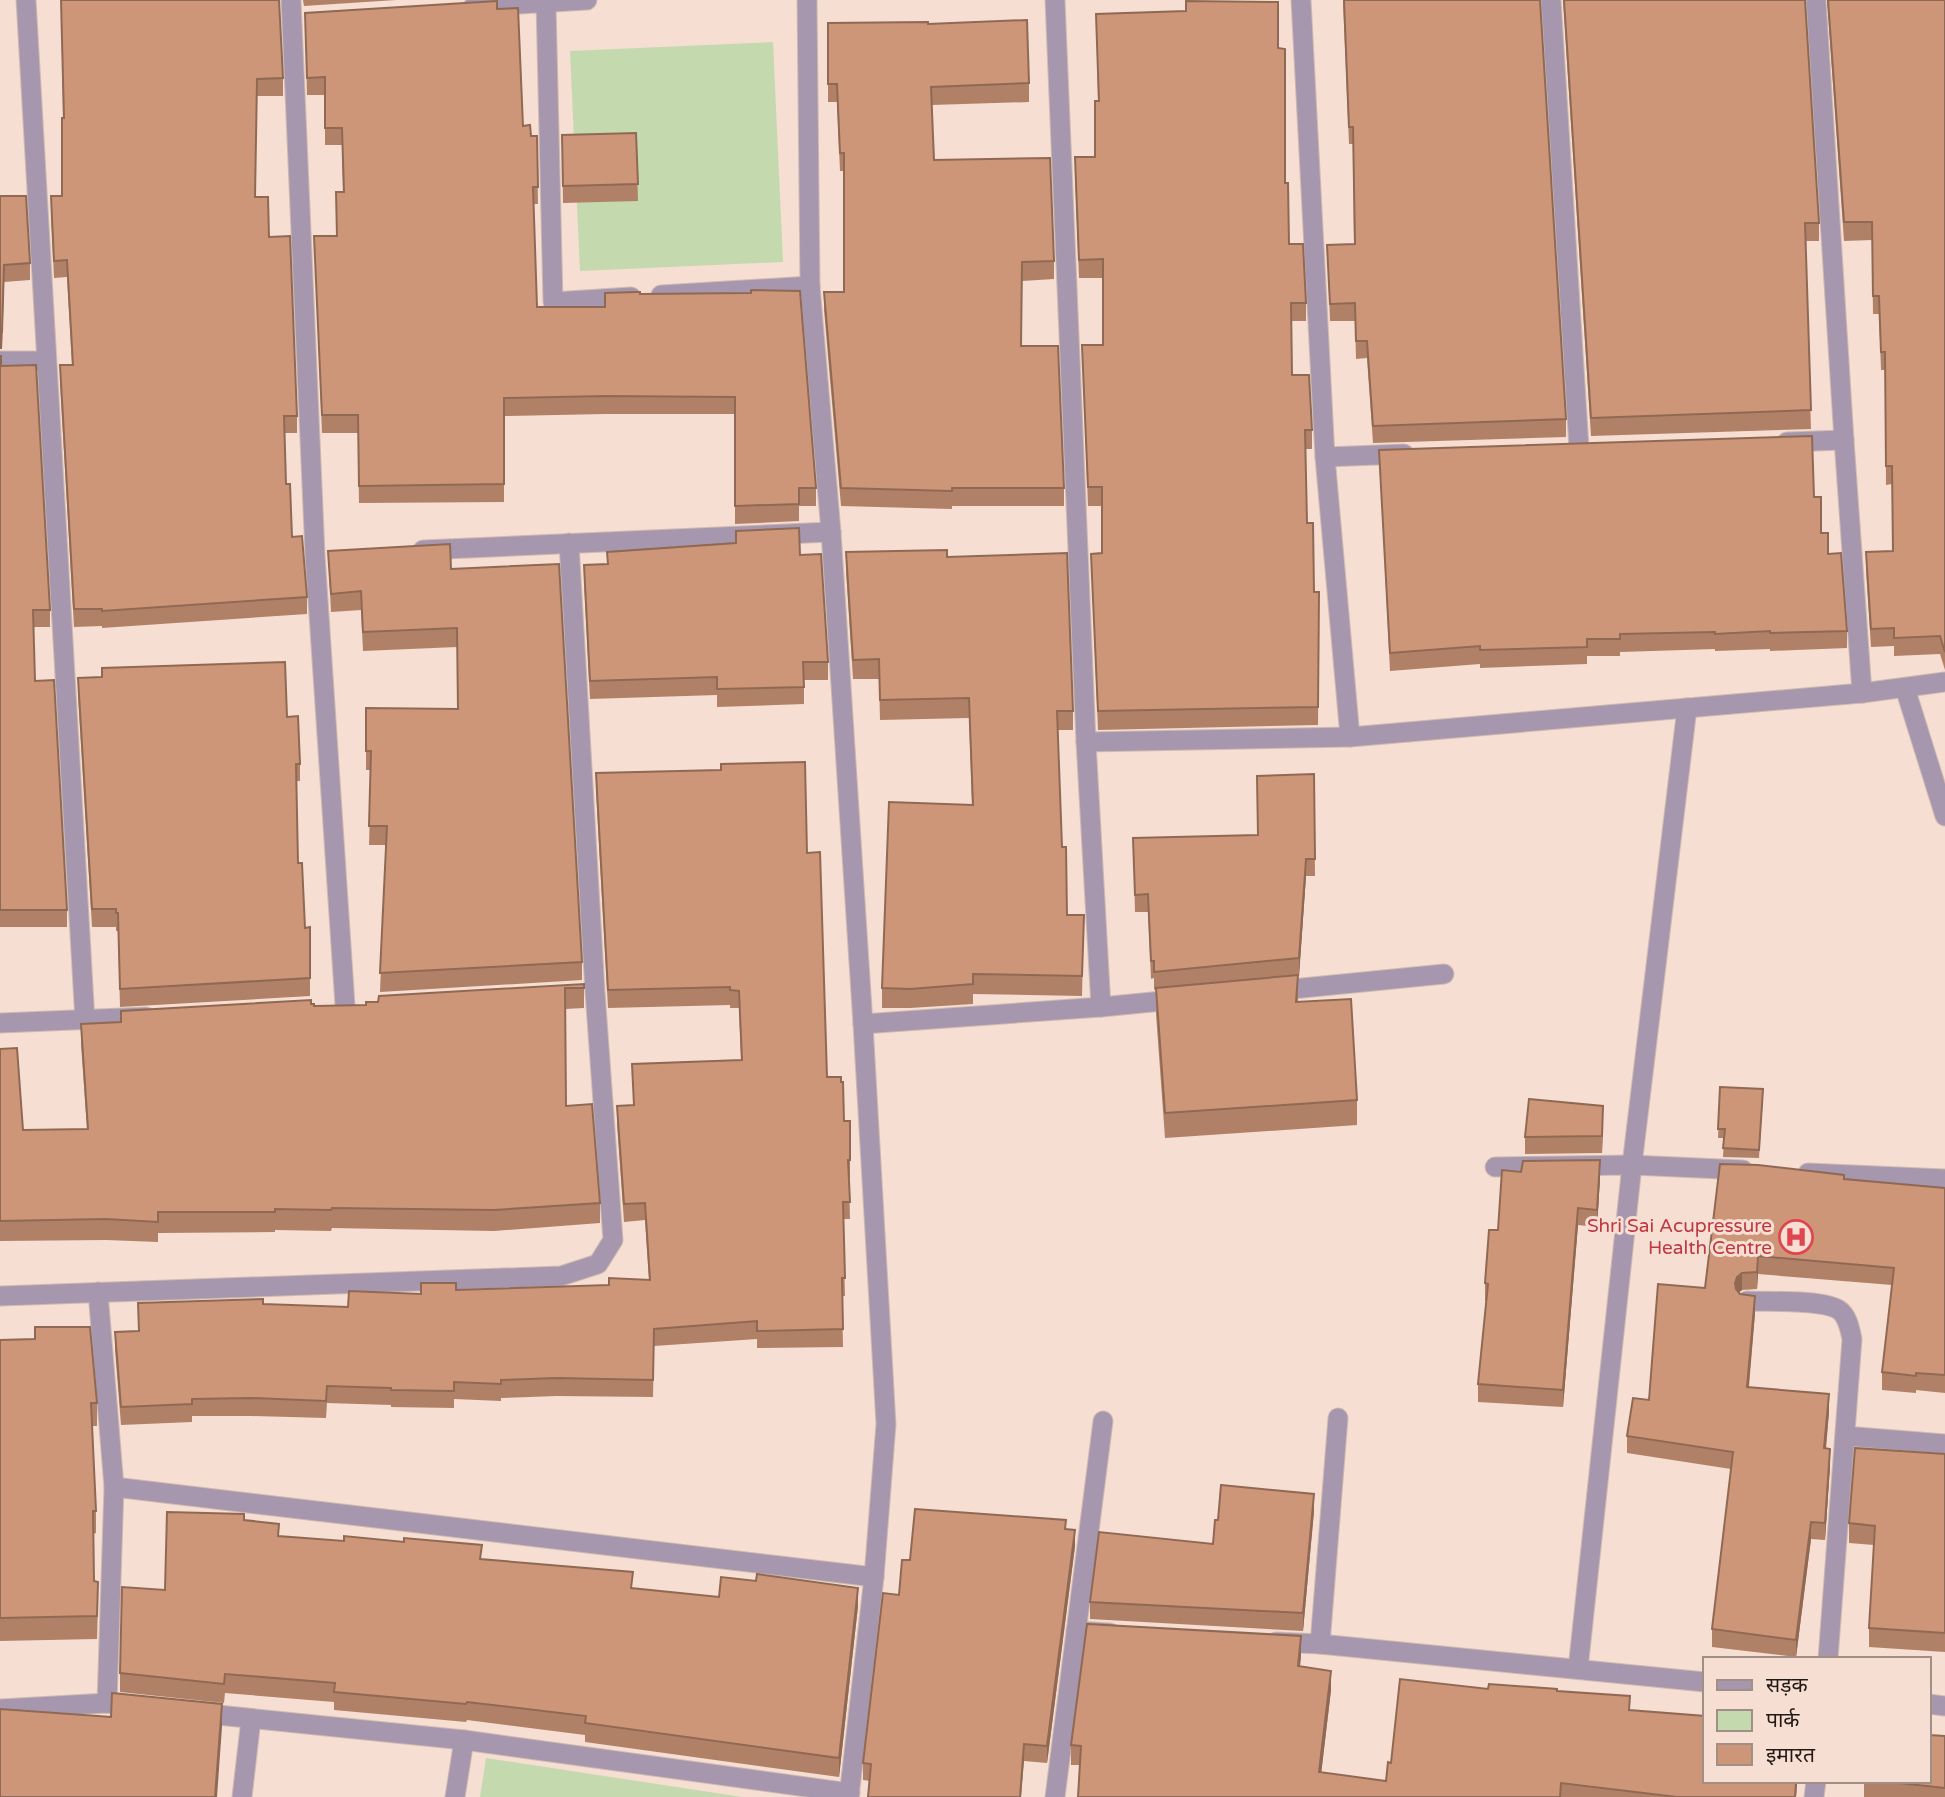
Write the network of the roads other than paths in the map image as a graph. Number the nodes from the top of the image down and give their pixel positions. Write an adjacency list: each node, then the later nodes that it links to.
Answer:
1 (26, 0): 13 (street)
2 (587, 0): 8 (street)
3 (807, 0): 11 (street)
4 (1055, 0): 27 (street)
5 (1301, 0): 18 (street)
6 (1551, 0): 16 (street)
7 (1816, 0): 14 (street)
8 (546, 3): 9 (street); 11 (street)
9 (453, 9)
10 (296, 13): 32 (street)
11 (810, 286): 19 (street)
12 (0, 361): 13 (street)
13 (47, 361): 35 (street)
14 (1844, 440): 15 (street); 24 (street)
15 (1774, 442)
16 (1579, 448)
17 (1418, 454): 18 (street)
18 (1325, 457): 26 (street)
19 (831, 532): 20 (street); 37 (street)
20 (569, 542): 21 (street); 43 (street)
21 (408, 550)
22 (1945, 682): 23 (street)
23 (1905, 688): 24 (street); 28 (street)
24 (1862, 693): 25 (street)
25 (1688, 708): 26 (street); 38 (street)
26 (1350, 737): 27 (street)
27 (1086, 742): 33 (street)
28 (1945, 816)
29 (1444, 974): 30 (street)
30 (1252, 993)
31 (1198, 998): 33 (street)
32 (345, 1005)
33 (1101, 1007): 37 (street)
34 (167, 1016): 35 (street)
35 (85, 1021): 36 (street)
36 (0, 1023)
37 (863, 1024): 51 (street)
38 (1632, 1165): 39 (street); 40 (street); 57 (street)
39 (1495, 1167)
40 (1768, 1171)
41 (1795, 1172): 42 (street)
42 (1945, 1179)
43 (98, 1292): 44 (street); 50 (street)
44 (0, 1296)
45 (1746, 1301): 48 (street)
46 (1338, 1418): 55 (street)
47 (1103, 1421): 52 (street)
48 (1845, 1436): 49 (street); 56 (street)
49 (1945, 1444)
50 (114, 1487): 51 (street); 59 (street)
51 (874, 1577): 65 (street)
52 (1076, 1631): 53 (street); 68 (street)
53 (1130, 1634)
54 (1252, 1641): 55 (street)
55 (1320, 1644): 57 (street)
56 (1828, 1657)
57 (1578, 1669): 58 (street)
58 (1703, 1682)
59 (107, 1703): 60 (street); 61 (street)
60 (0, 1709)
61 (159, 1709)
62 (186, 1712): 63 (street)
63 (251, 1719): 64 (street); 66 (street)
64 (464, 1740): 65 (street); 67 (street)
65 (849, 1795)
66 (242, 1797)
67 (456, 1797)
68 (1055, 1797)

